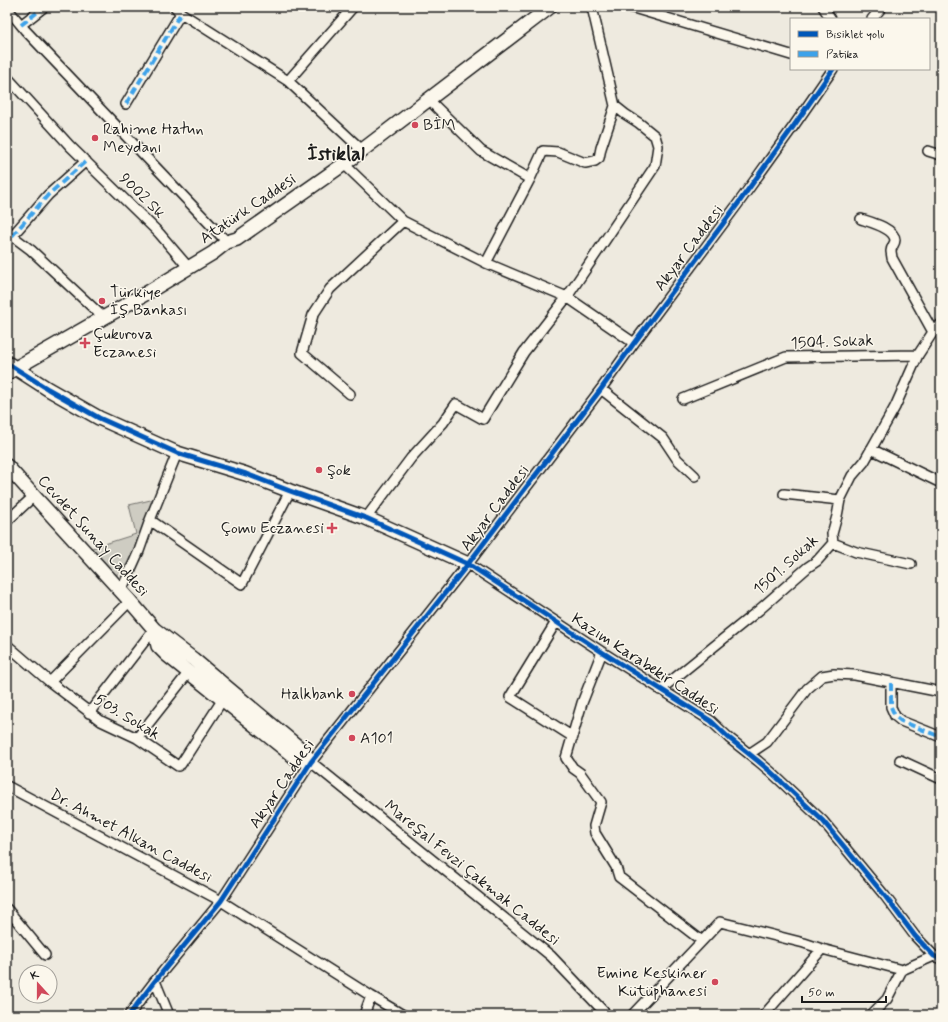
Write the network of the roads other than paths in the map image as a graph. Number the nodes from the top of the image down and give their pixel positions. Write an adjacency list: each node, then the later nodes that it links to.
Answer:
1 (44, 7): 12 (street)
2 (550, 7): 17 (street, Atatürk Caddesi)
3 (592, 7): 19 (street)
4 (630, 7): 13 (street)
5 (823, 7): 10 (street)
6 (882, 7): 11 (street)
7 (7, 8): 12 (street)
8 (350, 8): 16 (street)
9 (178, 10): 16 (street); 18 (street)
10 (830, 18)
11 (873, 18)
12 (21, 25): 29 (street)
13 (790, 55)
14 (832, 70): 36 (street, Akyar Caddesi)
15 (7, 77): 23 (street, 9002 Sk)
16 (288, 81): 20 (street)
17 (428, 100): 20 (street, Atatürk Caddesi); 25 (street)
18 (126, 104)
19 (615, 106): 25 (street); 32 (street)
20 (362, 150): 24 (street, Atatürk Caddesi)
21 (928, 151): 22 (street)
22 (941, 155)
23 (86, 162): 28 (street); 31 (street, 9002 Sk)
24 (344, 164): 27 (street); 29 (street, Atatürk Caddesi)
25 (530, 179): 30 (street)
26 (861, 219): 35 (street)
27 (403, 221): 30 (street); 40 (street)
28 (10, 234): 33 (street)
29 (227, 242): 31 (street, Atatürk Caddesi)
30 (486, 263): 32 (street)
31 (189, 268): 33 (street, Atatürk Caddesi)
32 (567, 297): 36 (street); 51 (street)
33 (104, 318): 38 (street, Atatürk Caddesi)
34 (941, 324): 35 (street, 1501. Sokak)
35 (933, 332): 37 (street, 1501. Sokak)
36 (634, 342): 39 (street, Akyar Caddesi)
37 (918, 355): 41 (street, 1504. Sokak); 42 (street, 1501. Sokak)
38 (10, 368): 43 (street)
39 (601, 389): 45 (street); 55 (street, Akyar Caddesi)
40 (350, 394)
41 (684, 399)
42 (871, 449): 46 (street); 50 (street, 1501. Sokak)
43 (177, 453): 47 (street); 52 (street)
44 (7, 466): 49 (street, Cevdet Sunay Caddesi)
45 (695, 476)
46 (941, 483)
47 (290, 491): 51 (street); 52 (street)
48 (784, 494): 50 (street)
49 (34, 496): 53 (street); 57 (street, Cevdet Sunay Caddesi)
50 (840, 500): 54 (street, 1501. Sokak)
51 (366, 518): 55 (street)
52 (150, 520): 57 (street)
53 (7, 521)
54 (833, 543): 56 (street); 66 (street, 1501. Sokak)
55 (468, 564): 59 (street, Kazım Karabekir Caddesi); 75 (street, Akyar Caddesi)
56 (911, 564)
57 (121, 591): 58 (street, Cevdet Sunay Caddesi)
58 (130, 601): 60 (street, Cevdet Sunay Caddesi); 64 (street)
59 (556, 622): 62 (street, Kazım Karabekir Caddesi); 70 (street)
60 (154, 629): 63 (street); 69 (street); 75 (street)
61 (7, 645): 64 (street, 503. Sokak)
62 (602, 652): 66 (street, Kazım Karabekir Caddesi); 70 (street)
63 (189, 672): 68 (street); 72 (street)
64 (50, 682): 69 (street, 503. Sokak)
65 (891, 683): 67 (street); 71 (street); 73 (street)
66 (660, 690): 73 (street, Kazım Karabekir Caddesi)
67 (941, 692)
68 (223, 699): 72 (street, 503. Sokak); 75 (street)
69 (89, 713): 72 (street, 503. Sokak)
70 (573, 737): 80 (street)
71 (941, 737)
72 (137, 738)
73 (748, 754): 83 (street, Kazım Karabekir Caddesi)
74 (900, 760): 76 (street)
75 (311, 762): 78 (street, Akyar Caddesi); 91 (street, Mareşal Fevzi Çakmak Caddesi)
76 (941, 778)
77 (7, 786): 78 (street, Dr. Ahmet Alkan Caddesi)
78 (221, 901): 85 (street, Akyar Caddesi); 86 (street, Dr. Ahmet Alkan Caddesi)
79 (7, 908): 82 (street)
80 (702, 941): 81 (street); 92 (street)
81 (822, 950): 84 (street); 93 (street)
82 (45, 955)
83 (938, 957): 84 (street)
84 (902, 970): 94 (street)
85 (155, 982): 87 (street, Akyar Caddesi); 88 (street)
86 (371, 996): 89 (street); 90 (street, Dr. Ahmet Alkan Caddesi)
87 (129, 1015)
88 (169, 1015)
89 (364, 1015)
90 (403, 1015)
91 (607, 1015)
92 (632, 1015)
93 (764, 1015)
94 (871, 1015)

